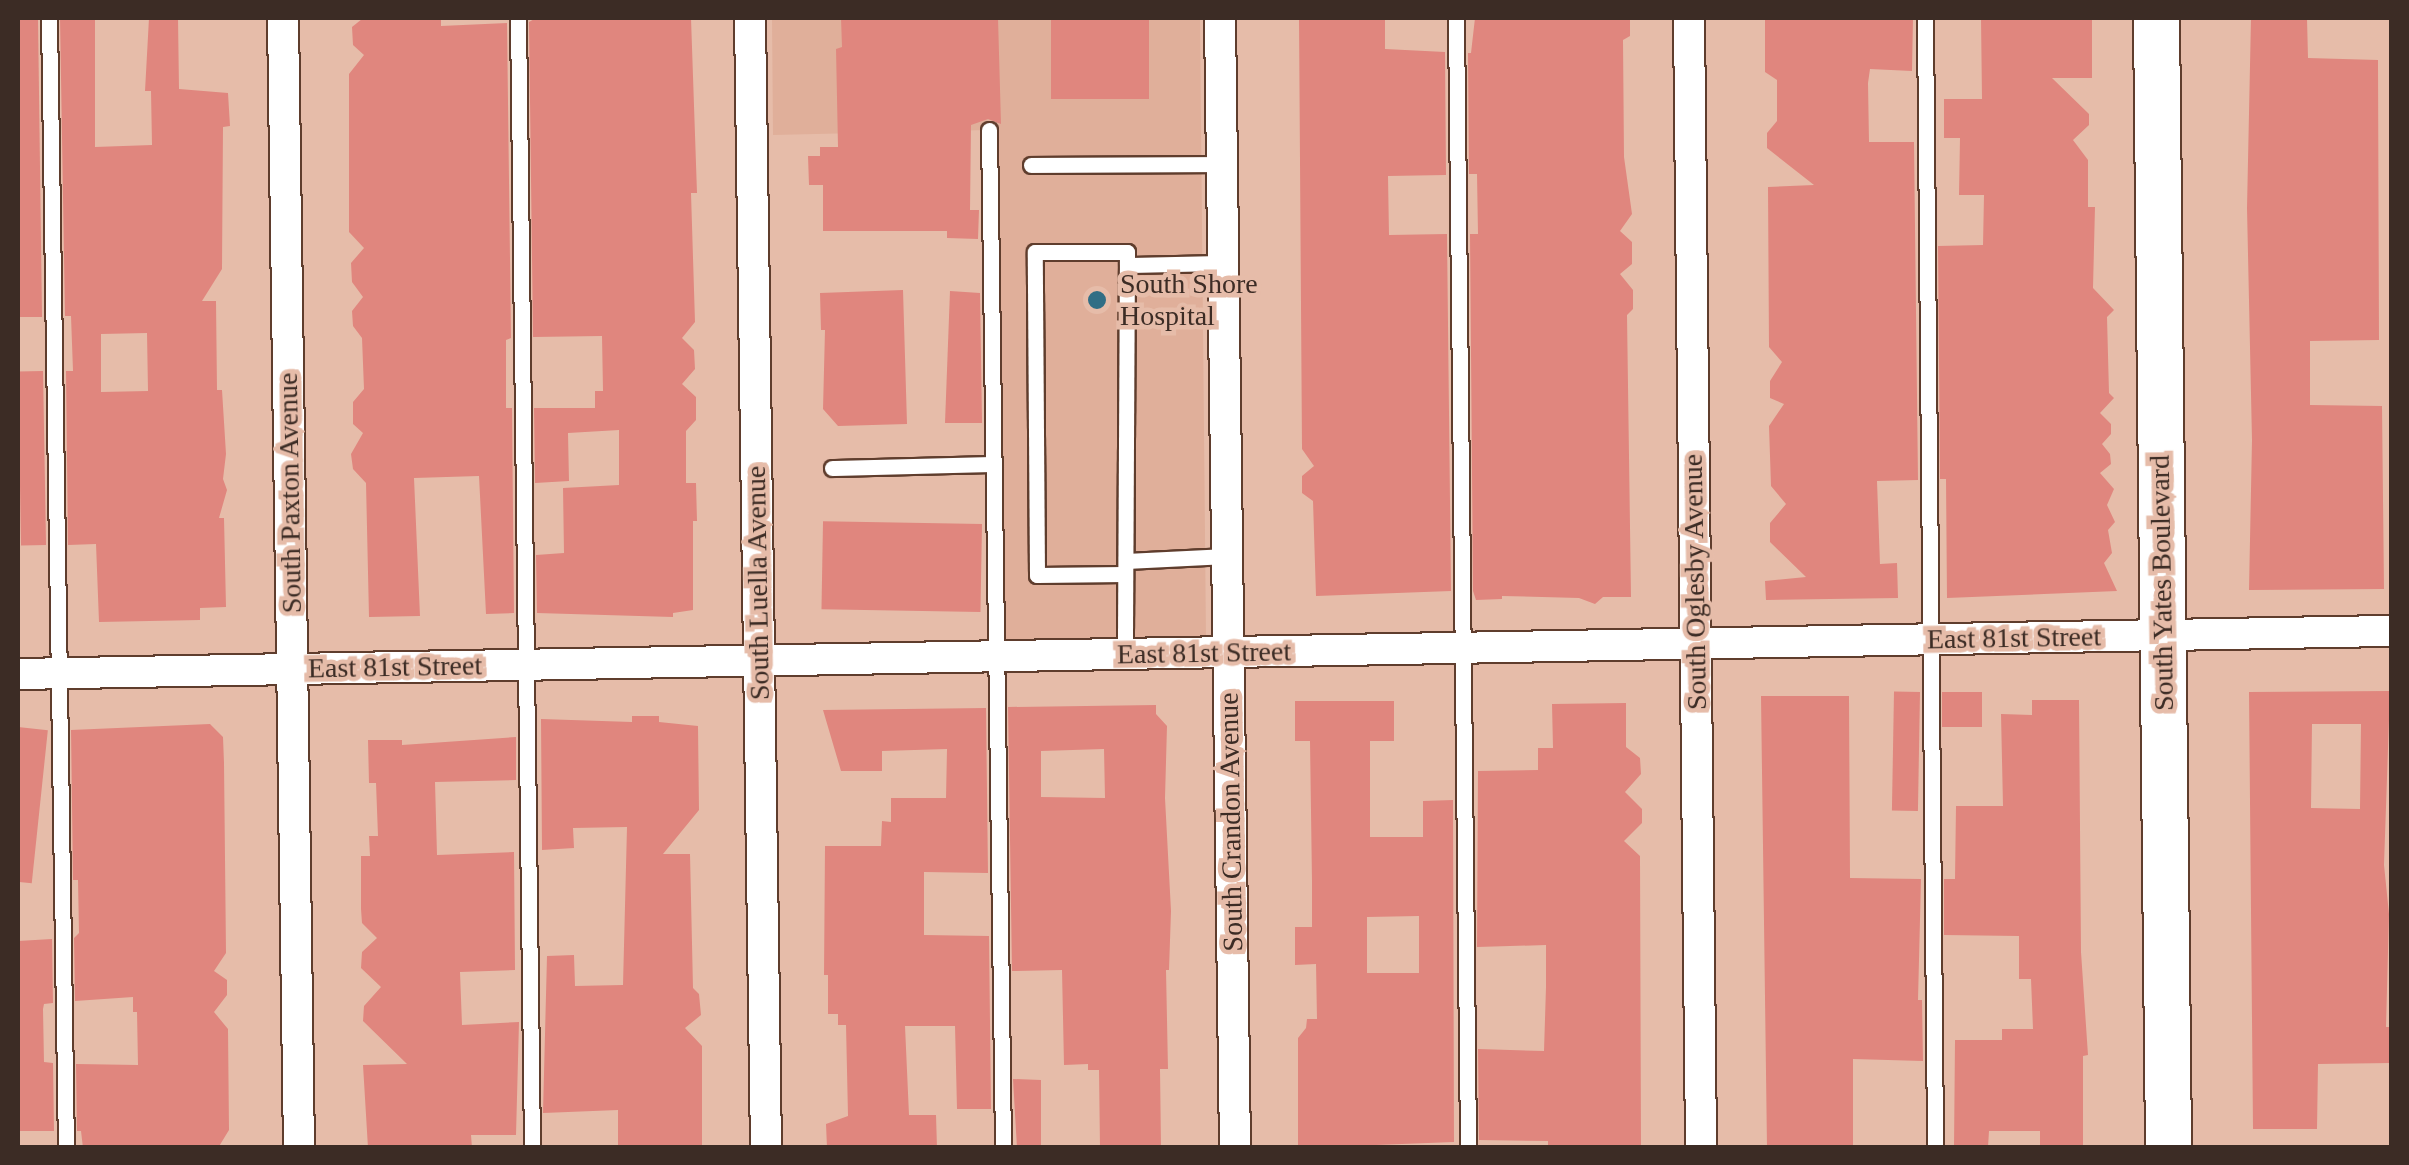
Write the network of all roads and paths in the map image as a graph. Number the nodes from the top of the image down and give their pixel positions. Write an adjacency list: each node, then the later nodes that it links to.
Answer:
1 (49, 18): 30 (lane)
2 (283, 18): 29 (street, South Paxton Avenue)
3 (518, 18): 28 (lane)
4 (750, 18): 27 (street, South Luella Avenue)
5 (1220, 18): 11 (street, South Crandon Avenue)
6 (1456, 18): 23 (lane)
7 (1689, 18): 22 (street, South Oglesby Avenue)
8 (1925, 18): 21 (lane)
9 (2156, 18): 20 (street, South Yates Boulevard)
10 (989, 130): 15 (lane)
11 (1222, 164): 12 (lane); 13 (street, South Crandon Avenue)
12 (1031, 165)
13 (1223, 263): 14 (lane); 17 (street, South Crandon Avenue)
14 (1127, 264): 18 (lane); 18 (lane)
15 (994, 464): 16 (lane); 26 (lane)
16 (832, 468)
17 (1227, 556): 18 (lane); 24 (street, South Crandon Avenue)
18 (1125, 568): 25 (lane)
19 (2392, 632): 20 (street, East 81st Street)
20 (2163, 635): 21 (street, East 81st Street); 41 (street, South Yates Boulevard)
21 (1928, 640): 22 (street, East 81st Street); 40 (lane)
22 (1696, 644): 23 (street, East 81st Street); 39 (street, South Oglesby Avenue)
23 (1462, 648): 24 (street, East 81st Street); 38 (lane)
24 (1229, 652): 25 (street, East 81st Street); 37 (street, South Crandon Avenue)
25 (1125, 654): 26 (street, East 81st Street)
26 (997, 656): 27 (street, East 81st Street); 36 (lane)
27 (759, 661): 28 (street, East 81st Street); 35 (street, South Luella Avenue)
28 (526, 665): 29 (street, East 81st Street); 34 (lane)
29 (292, 669): 30 (street, East 81st Street); 33 (street, South Paxton Avenue)
30 (59, 673): 31 (street, East 81st Street); 32 (lane)
31 (18, 674)
32 (66, 1148)
33 (299, 1148)
34 (532, 1148)
35 (766, 1148)
36 (1003, 1148)
37 (1235, 1148)
38 (1468, 1148)
39 (1701, 1148)
40 (1935, 1148)
41 (2168, 1148)

